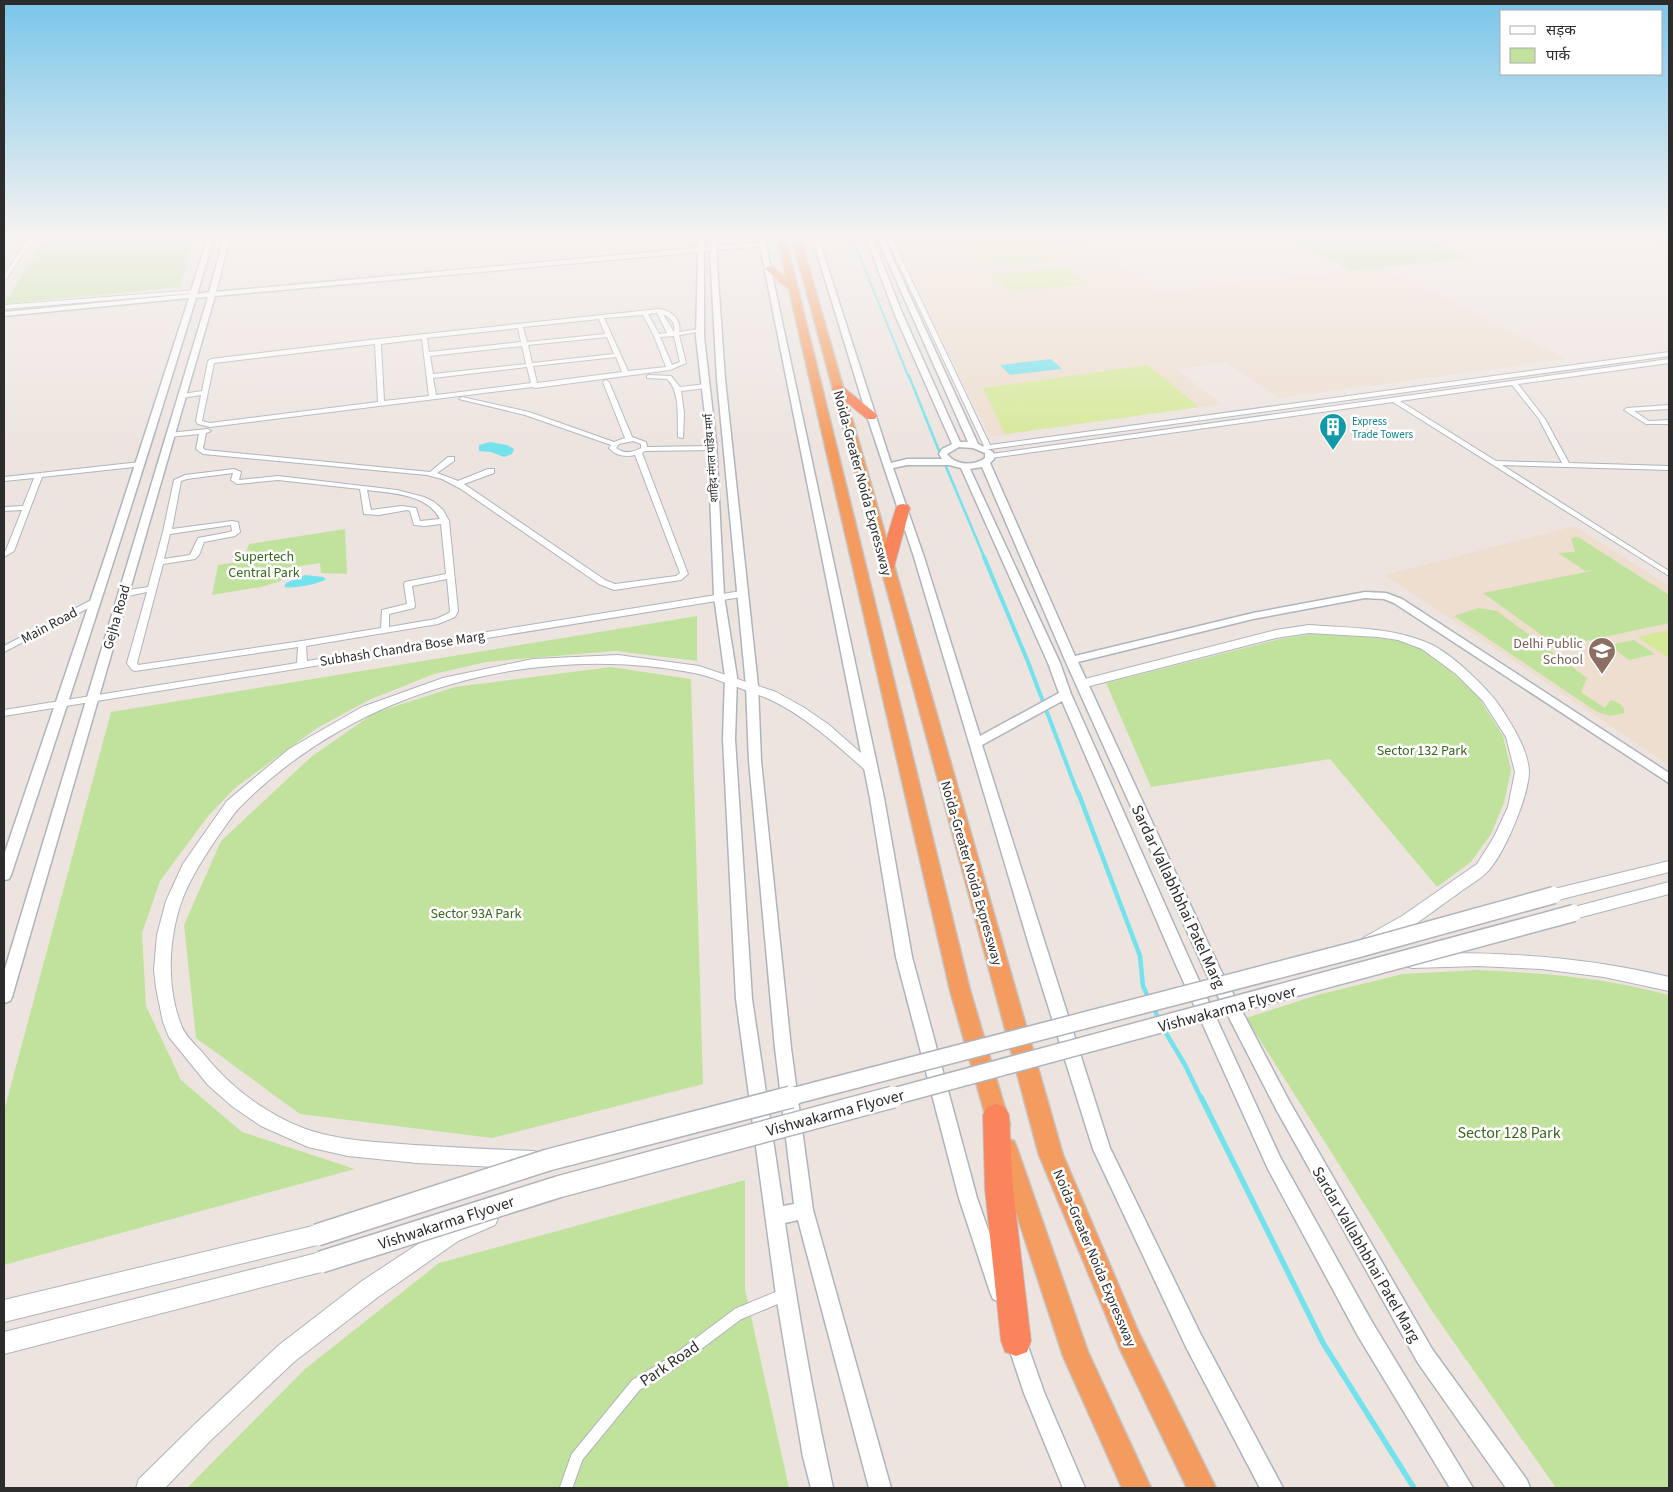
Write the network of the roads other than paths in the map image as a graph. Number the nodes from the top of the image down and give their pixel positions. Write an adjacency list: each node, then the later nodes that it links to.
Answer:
1 (32, 307): 14 (street)
2 (71, 307): 17 (street)
3 (190, 307): 65 (street, Gejha Road)
4 (208, 307): 43 (street, Gejha Road)
5 (700, 307): 20 (street, शाहिद मंगल पांडेय मार्ग)
6 (717, 307): 89 (street)
7 (776, 307): 105 (street)
8 (797, 307): 115 (highway, Noida-Greater Noida Expressway)
9 (815, 307): 40 (highway, Noida-Greater Noida Expressway)
10 (837, 307): 49 (street)
11 (896, 307): 57 (street)
12 (914, 307): 60 (street, Sardar Vallabhbhai Patel Marg)
13 (919, 307): 60 (street)
14 (4, 309)
15 (659, 311): 16 (street); 23 (street); 23 (street)
16 (644, 312): 18 (street); 24 (street)
17 (4, 314)
18 (601, 317): 19 (street); 21 (street)
19 (520, 326): 22 (street); 26 (street)
20 (700, 334): 23 (street); 38 (street, शाहिद मंगल पांडेय मार्ग)
21 (609, 335): 26 (street); 29 (street)
22 (424, 336): 25 (street); 27 (street)
23 (675, 336): 24 (street); 32 (street)
24 (658, 338): 32 (street)
25 (378, 341): 41 (street); 47 (street)
26 (525, 343): 27 (street); 31 (street)
27 (428, 354): 34 (street)
28 (1669, 354): 42 (street)
29 (619, 355): 31 (street); 33 (street)
30 (1669, 361): 36 (street)
31 (530, 365): 34 (street); 37 (street)
32 (670, 368): 33 (street)
33 (626, 374): 37 (street)
34 (431, 376): 44 (street)
35 (606, 382): 39 (street); 45 (street); 53 (street)
36 (1514, 383): 46 (street); 66 (street)
37 (535, 386): 44 (street)
38 (706, 386): 39 (street); 56 (street, शाहिद मंगल पांडेय मार्ग)
39 (678, 389): 54 (street)
40 (838, 389): 49 (highway); 84 (highway, Noida-Greater Noida Expressway)
41 (205, 390): 43 (street); 47 (street)
42 (1382, 392): 46 (street); 60 (street)
43 (183, 393): 52 (street, Gejha Road)
44 (433, 398): 47 (street)
45 (462, 399): 51 (street); 55 (street)
46 (1394, 400): 60 (street); 64 (street)
47 (381, 404)
48 (1669, 407): 50 (street)
49 (871, 416): 62 (street)
50 (1669, 422)
51 (203, 431): 52 (street); 70 (street)
52 (170, 435): 88 (street, Gejha Road)
53 (629, 439): 55 (street); 58 (street)
54 (678, 442): 56 (street); 58 (street)
55 (614, 444): 58 (street)
56 (712, 444): 90 (street, शाहिद मंगल पांडेय मार्ग)
57 (957, 445): 59 (street); 60 (street)
58 (642, 448): 73 (street)
59 (945, 451): 62 (street); 63 (street)
60 (984, 452): 67 (street); 82 (street, Sardar Vallabhbhai Patel Marg)
61 (451, 459): 70 (street)
62 (887, 460): 63 (street); 76 (street)
63 (949, 462): 67 (street)
64 (1496, 463): 66 (street); 85 (street)
65 (140, 464): 71 (street); 91 (street, Gejha Road)
66 (1567, 465): 68 (street)
67 (964, 466): 100 (street, Sardar Vallabhbhai Patel Marg)
68 (1669, 468)
69 (491, 471): 73 (street)
70 (432, 474): 73 (street)
71 (39, 475): 72 (street); 75 (street)
72 (4, 479)
73 (458, 484)
74 (362, 487): 78 (street); 78 (street); 79 (street)
75 (26, 508): 77 (street); 80 (street)
76 (902, 508): 84 (highway); 104 (street)
77 (4, 509)
78 (445, 521): 86 (street)
79 (167, 532): 83 (street); 83 (street)
80 (4, 555)
81 (1038, 555): 82 (street)
82 (1025, 556): 95 (street, Sardar Vallabhbhai Patel Marg)
83 (158, 562): 87 (street)
84 (886, 566): 131 (highway, Noida-Greater Noida Expressway)
85 (1669, 574)
86 (451, 576): 92 (street); 92 (street)
87 (152, 588): 88 (street); 93 (street)
88 (123, 594): 101 (street, Gejha Road)
89 (742, 594): 90 (street, Subhash Chandra Bose Marg); 99 (street)
90 (719, 596): 96 (street, Subhash Chandra Bose Marg); 97 (street, शाहिद मंगल पांडेय मार्ग)
91 (95, 601): 94 (street, Main Road); 102 (street, Gejha Road)
92 (385, 630): 93 (street)
93 (302, 644): 96 (street)
94 (4, 649)
95 (1071, 660): 98 (street, Sardar Vallabhbhai Patel Marg); 106 (street)
96 (302, 664): 101 (street, Subhash Chandra Bose Marg)
97 (731, 678): 99 (main road); 116 (main road); 119 (street, शाहिद मंगल पांडेय मार्ग)
98 (1082, 684): 111 (main road, bridge); 134 (street, Sardar Vallabhbhai Patel Marg)
99 (752, 686): 105 (main road); 118 (street)
100 (1059, 698): 104 (street); 133 (street, Sardar Vallabhbhai Patel Marg)
101 (92, 699): 102 (street, Subhash Chandra Bose Marg); 114 (street, Gejha Road)
102 (63, 703): 103 (street, Subhash Chandra Bose Marg); 107 (street, Gejha Road)
103 (4, 713)
104 (976, 743): 132 (street)
105 (870, 766): 123 (street)
106 (1669, 779)
107 (6, 863): 109 (street, Gejha Road)
108 (1669, 866): 111 (main road, Vishwakarma Flyover, bridge)
109 (4, 875)
110 (1669, 888): 112 (main road, Vishwakarma Flyover, bridge)
111 (1355, 950): 116 (main road, Vishwakarma Flyover, bridge)
112 (1396, 962): 113 (main road, bridge); 117 (main road, Vishwakarma Flyover, bridge)
113 (1669, 984)
114 (4, 997)
115 (996, 1115): 123 (highway); 130 (highway, Noida-Greater Noida Expressway)
116 (548, 1160): 122 (main road, Vishwakarma Flyover, bridge)
117 (558, 1187): 120 (main road, bridge); 124 (main road, Vishwakarma Flyover, bridge)
118 (804, 1210): 119 (street); 128 (street)
119 (775, 1217): 121 (street, शाहिद मंगल पांडेय मार्ग)
120 (370, 1289): 125 (main road)
121 (786, 1295): 126 (street, Park Road); 127 (street, शाहिद मंगल पांडेय मार्ग)
122 (4, 1311)
123 (1016, 1341): 129 (street)
124 (4, 1344)
125 (148, 1488)
126 (566, 1488)
127 (822, 1488)
128 (880, 1488)
129 (1074, 1488)
130 (1137, 1488)
131 (1202, 1488)
132 (1272, 1488)
133 (1462, 1488)
134 (1519, 1488)

